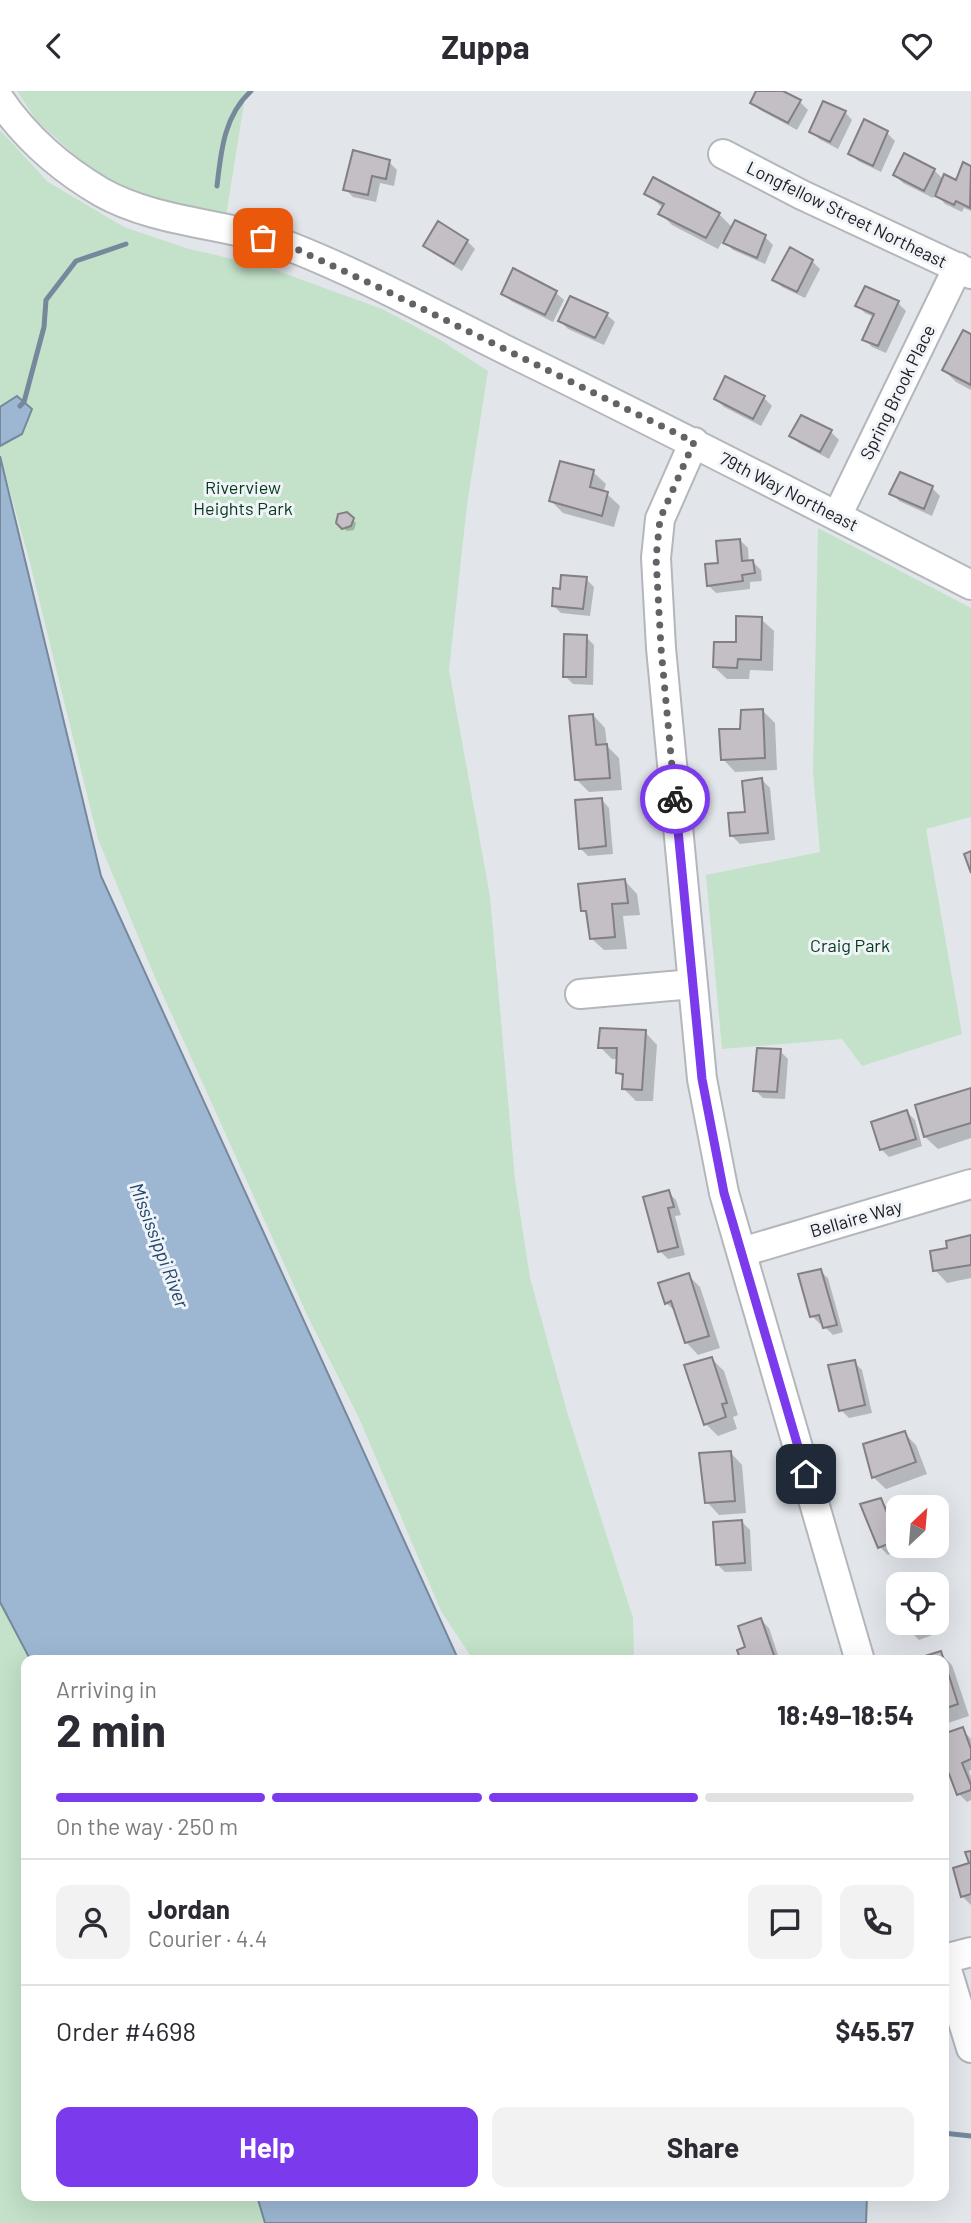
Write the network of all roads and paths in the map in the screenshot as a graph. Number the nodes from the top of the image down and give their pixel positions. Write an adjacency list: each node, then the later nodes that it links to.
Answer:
1 (0, 100): 4 (street, 79th Way Northeast)
2 (723, 154): 3 (street, Longfellow Street Northeast)
3 (964, 271): 5 (street, Spring Brook Place)
4 (694, 442): 5 (street, 79th Way Northeast); 7 (street)
5 (837, 516): 6 (street, 79th Way Northeast)
6 (971, 585)
7 (693, 984): 8 (street); 10 (street)
8 (580, 994)
9 (971, 1184): 10 (street, Bellaire Way)
10 (742, 1252): 11 (street)
11 (858, 1655)
12 (971, 1952): 13 (street)
13 (949, 1957)
14 (949, 1977): 15 (street)
15 (971, 2048)

